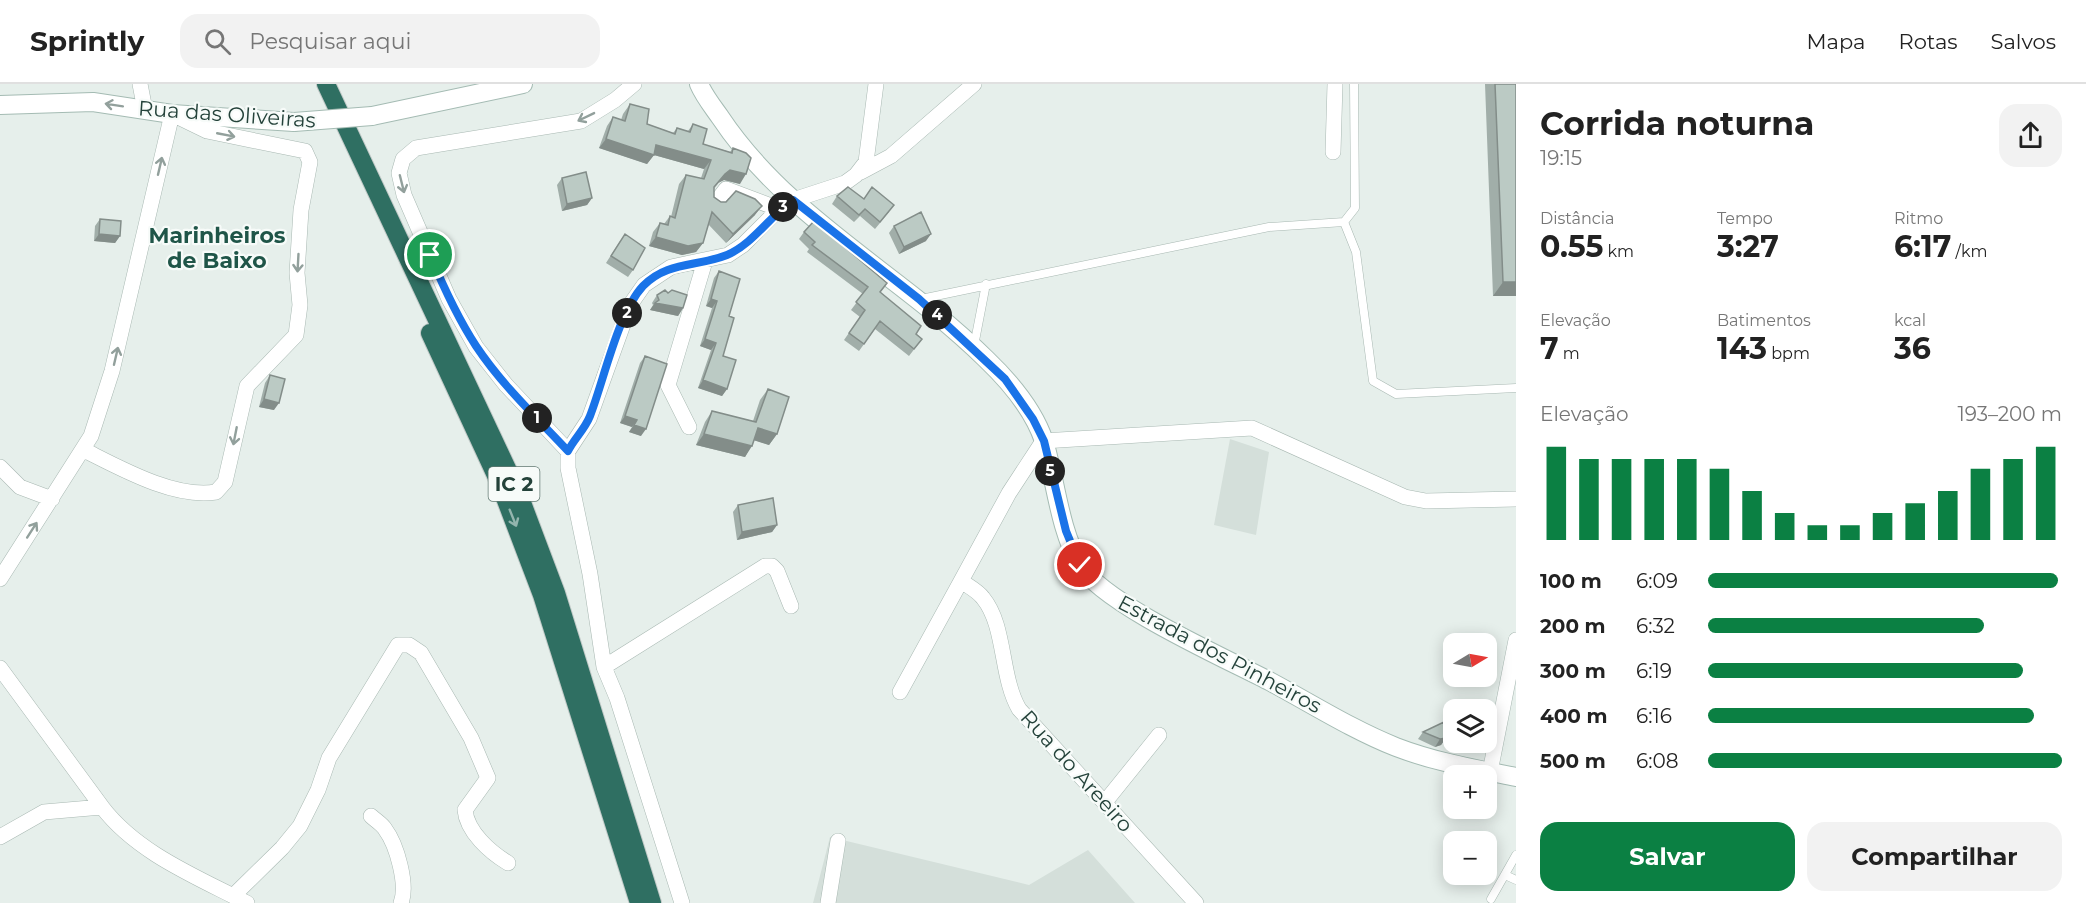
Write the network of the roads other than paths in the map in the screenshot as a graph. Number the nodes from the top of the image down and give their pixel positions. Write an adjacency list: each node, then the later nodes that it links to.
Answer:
1 (140, 84): 13 (street)
2 (313, 84): 57 (highway, IC 2, one-way to 57)
3 (327, 84): 58 (highway, IC 2)
4 (523, 84): 11 (main road, Rua das Oliveiras)
5 (633, 84): 28 (street, one-way to 28)
6 (876, 84): 16 (street)
7 (974, 84): 16 (street)
8 (1335, 84): 15 (street)
9 (1354, 84): 19 (lane)
10 (696, 86): 18 (main road, Estrada dos Pinheiros)
11 (480, 89): 14 (main road, Rua das Oliveiras, bridge)
12 (0, 105): 13 (main road, Rua das Oliveiras, one-way to 12)
13 (145, 110): 14 (main road, Rua das Oliveiras)
14 (172, 114): 27 (street, one-way to 14); 27 (street, one-way to 27)
15 (1333, 152)
16 (856, 176): 18 (street)
17 (716, 202): 18 (street)
18 (786, 205): 20 (street); 22 (main road, Estrada dos Pinheiros)
19 (1344, 222): 21 (lane); 24 (lane)
20 (699, 262): 25 (street); 28 (street)
21 (986, 284): 22 (lane); 23 (lane)
22 (919, 299): 23 (main road, Estrada dos Pinheiros)
23 (974, 347): 26 (main road, Estrada dos Pinheiros)
24 (1516, 388)
25 (689, 427)
26 (1044, 441): 31 (street); 33 (street); 41 (main road, Estrada dos Pinheiros)
27 (84, 450): 30 (street)
28 (568, 451): 36 (street)
29 (0, 466): 30 (street)
30 (52, 499): 32 (street, one-way to 30)
31 (1516, 499)
32 (0, 579)
33 (961, 581): 38 (street); 45 (street, Rua do Areeiro)
34 (791, 606): 36 (street)
35 (1516, 640): 39 (street)
36 (604, 667): 59 (street)
37 (0, 668): 46 (street)
38 (900, 692)
39 (1509, 710): 42 (street)
40 (1159, 735): 45 (street)
41 (1458, 765)
42 (1492, 765)
43 (1497, 773): 44 (main road, Estrada dos Pinheiros)
44 (1516, 777)
45 (1105, 802): 61 (street, Rua do Areeiro)
46 (102, 807): 48 (street); 55 (street)
47 (371, 816): 56 (street)
48 (0, 837)
49 (838, 841): 60 (street)
50 (1516, 855): 52 (lane)
51 (508, 863): 55 (street)
52 (1505, 875): 53 (lane); 54 (lane)
53 (1516, 880)
54 (1491, 898)
55 (240, 899)
56 (400, 903)
57 (639, 903)
58 (652, 903)
59 (682, 903)
60 (828, 903)
61 (1196, 903)

